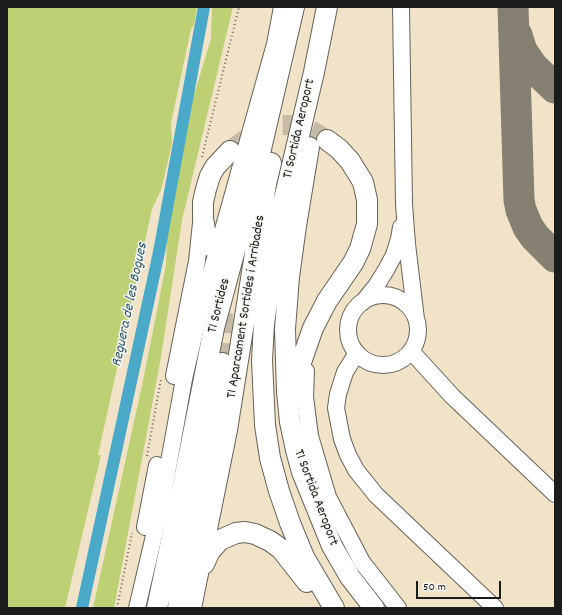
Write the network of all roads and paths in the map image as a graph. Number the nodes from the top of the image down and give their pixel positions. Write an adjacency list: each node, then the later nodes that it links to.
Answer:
1 (239, 7): 7 (path)
2 (282, 7): 25 (lane)
3 (294, 7): 26 (main road, T1 Sortides)
4 (306, 7): 23 (main road, T1 Aparcament Sortides i Arribades)
5 (327, 7): 8 (main road)
6 (401, 7): 12 (lane)
7 (238, 11)
8 (314, 72): 21 (main road, T1 Sortida Aeroport); 30 (main road, T1 Sortida Aeroport)
9 (327, 140): 16 (main road)
10 (230, 151): 11 (main road)
11 (203, 202): 13 (main road); 24 (lane)
12 (404, 204): 14 (lane); 15 (lane)
13 (210, 246)
14 (363, 302): 15 (lane); 18 (lane)
15 (416, 319): 17 (lane)
16 (306, 346): 21 (main road); 32 (lane)
17 (411, 351): 18 (lane); 20 (lane)
18 (357, 353): 33 (lane)
19 (222, 363): 22 (main road)
20 (555, 494)
21 (312, 498): 31 (main road, T1 Sortida Aeroport)
22 (187, 539): 27 (main road); 28 (main road)
23 (195, 588): 29 (main road, T1 Aparcament Sortides i Arribades); 30 (main road)
24 (131, 608)
25 (137, 608)
26 (157, 608)
27 (164, 608)
28 (178, 608)
29 (191, 608)
30 (332, 608)
31 (374, 608)
32 (398, 608)
33 (495, 608)

